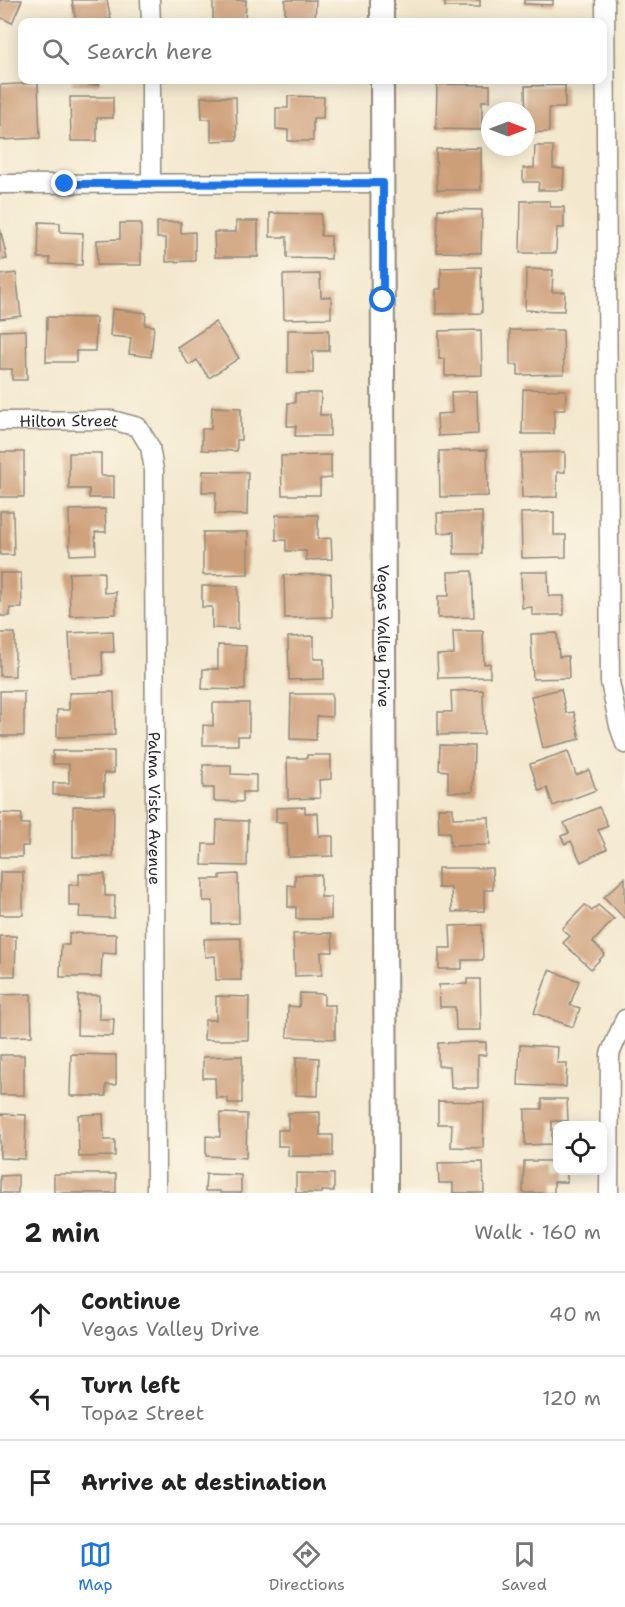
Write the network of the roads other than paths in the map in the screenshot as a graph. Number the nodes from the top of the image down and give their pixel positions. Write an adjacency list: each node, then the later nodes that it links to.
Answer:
1 (150, 0): 4 (street)
2 (382, 0): 5 (street)
3 (605, 0): 6 (street)
4 (150, 18)
5 (382, 18)
6 (605, 18)
7 (151, 84): 12 (street)
8 (382, 84): 10 (street, Vegas Valley Drive)
9 (607, 84): 15 (street)
10 (383, 183): 12 (street); 19 (street, Vegas Valley Drive)
11 (0, 184): 12 (street)
12 (151, 184)
13 (0, 421): 14 (street, Hilton Street)
14 (138, 427): 18 (street, Palma Vista Avenue)
15 (617, 630): 16 (street)
16 (625, 744)
17 (625, 1019): 20 (street)
18 (156, 1193)
19 (386, 1193)
20 (609, 1193)

